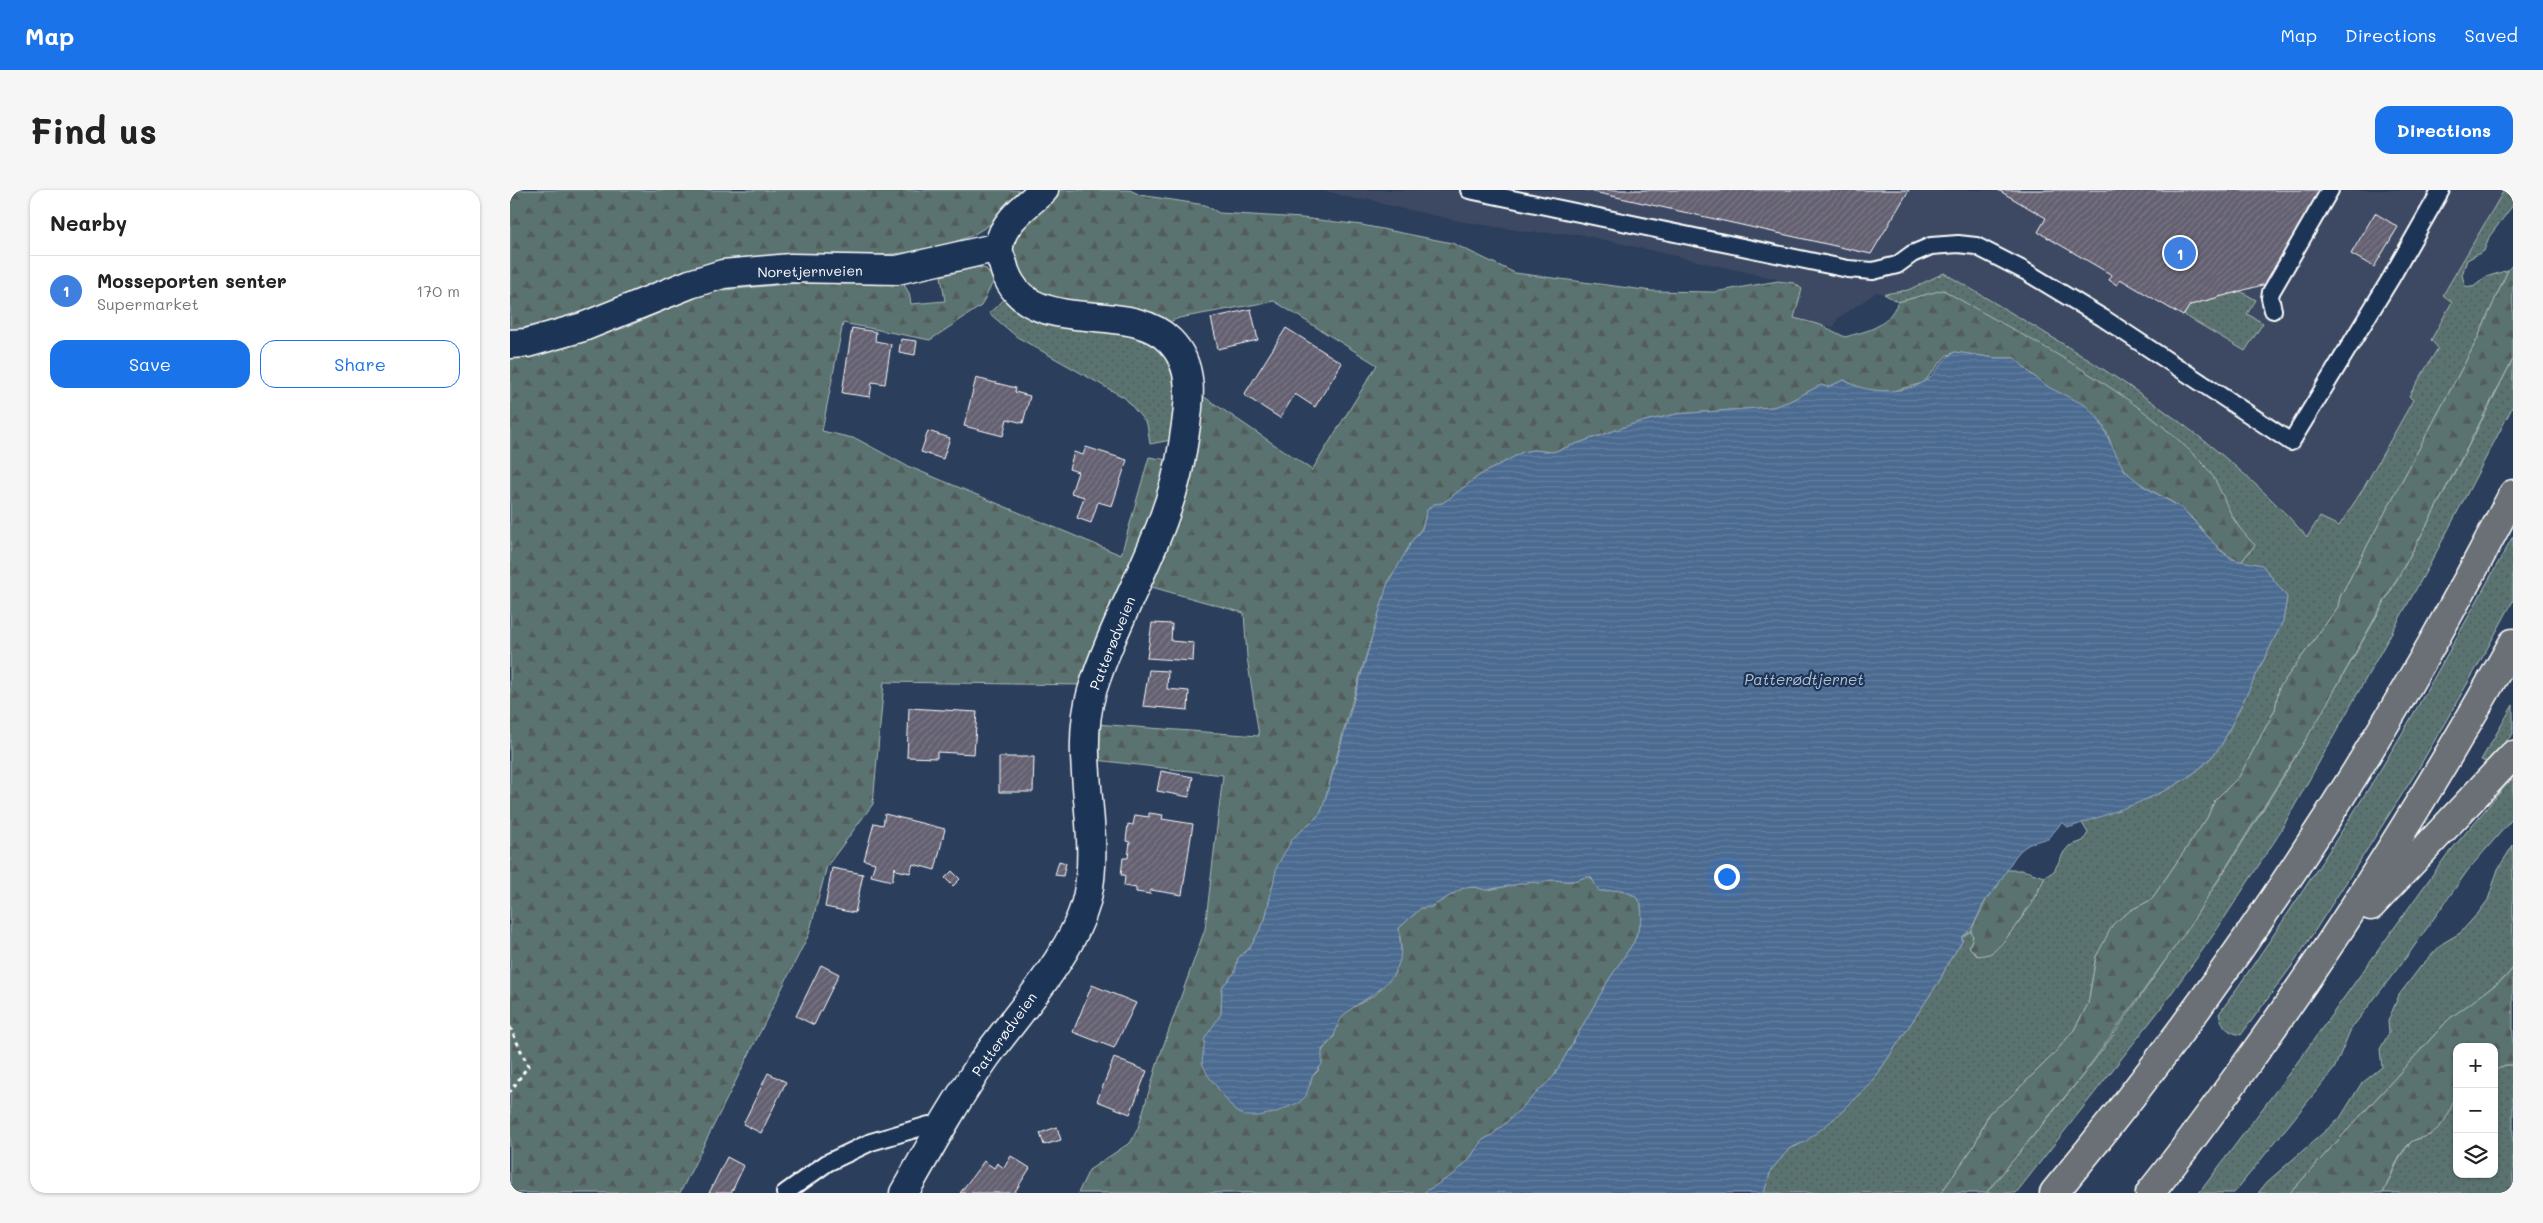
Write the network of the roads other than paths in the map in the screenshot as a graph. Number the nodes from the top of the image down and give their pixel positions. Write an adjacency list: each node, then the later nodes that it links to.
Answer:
1 (1044, 190): 5 (street)
2 (1469, 190): 4 (lane)
3 (2330, 190): 6 (lane)
4 (2441, 190)
5 (999, 247): 7 (street, Noretjernveien); 12 (street, Patterødveien)
6 (2273, 310)
7 (510, 344)
8 (2513, 494): 15 (highway)
9 (2513, 643): 11 (highway)
10 (2513, 755): 11 (highway)
11 (2313, 968): 16 (highway)
12 (940, 1129): 13 (lane); 14 (street, Patterødveien)
13 (784, 1193)
14 (904, 1193)
15 (2054, 1193)
16 (2150, 1193)

